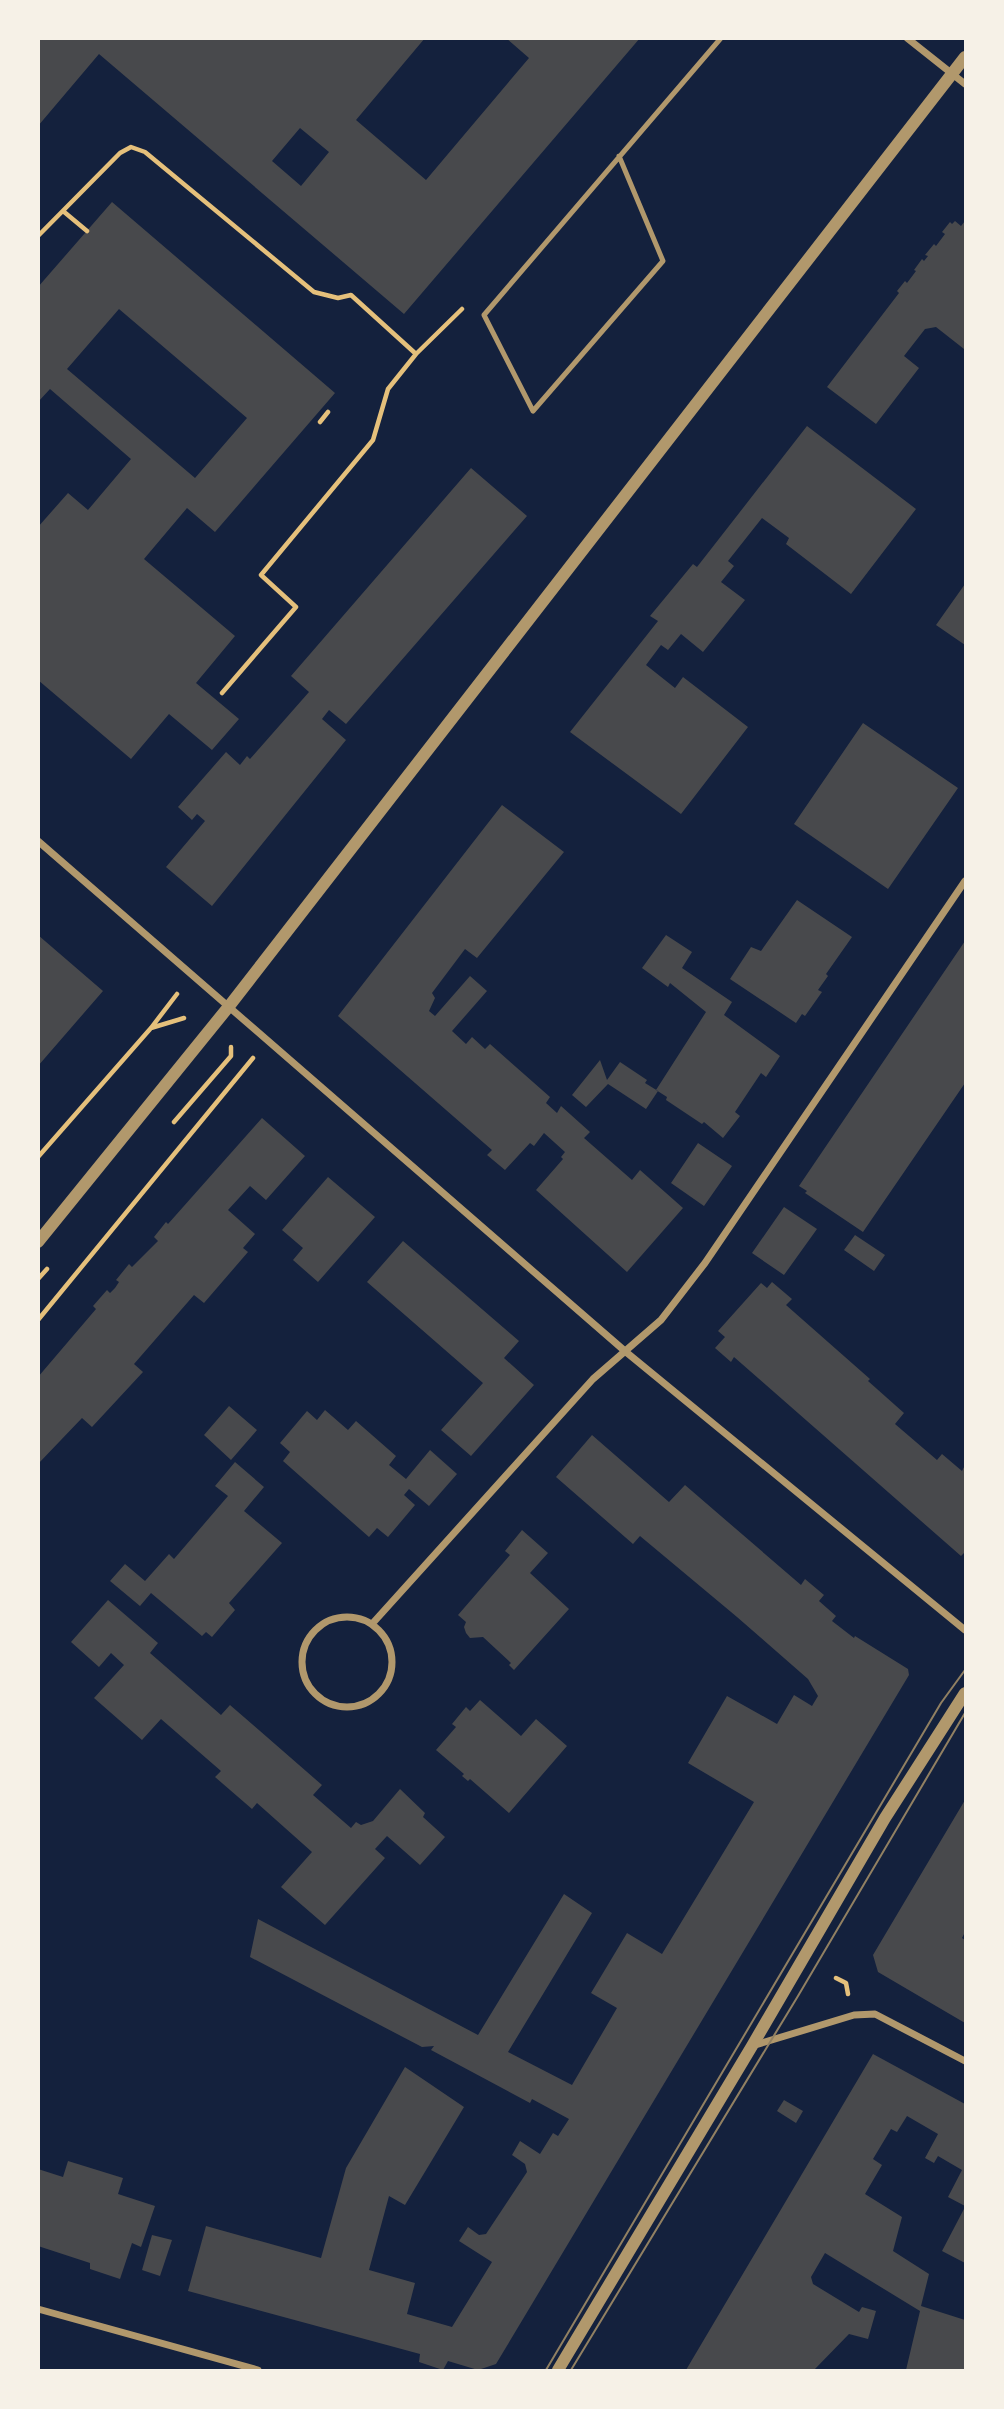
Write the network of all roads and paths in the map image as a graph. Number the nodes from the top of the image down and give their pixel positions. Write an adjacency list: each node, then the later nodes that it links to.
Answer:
1 (721, 38): 6 (lane)
2 (907, 38): 4 (street)
3 (965, 57): 4 (street)
4 (952, 74): 5 (street); 18 (street)
5 (965, 84)
6 (619, 156): 6 (lane)
7 (63, 211): 8 (path); 9 (path); 10 (path)
8 (87, 231)
9 (38, 236)
10 (388, 329)
11 (416, 354): 14 (path)
12 (328, 412): 13 (path)
13 (320, 422)
14 (222, 693)
15 (38, 841): 17 (street)
16 (965, 881): 25 (street)
17 (192, 974): 18 (street); 20 (path)
18 (230, 1005): 21 (street); 23 (street)
19 (183, 1018): 20 (path)
20 (151, 1027): 22 (path)
21 (268, 1040): 24 (path); 25 (street)
22 (38, 1157)
23 (38, 1242)
24 (38, 1320)
25 (626, 1352): 26 (street); 27 (street)
26 (372, 1624): 26 (street)
27 (965, 1630)
28 (965, 1693): 29 (street)
29 (752, 2046): 30 (street); 33 (street)
30 (965, 2061)
31 (38, 2309): 32 (street)
32 (258, 2371)
33 (558, 2371)

